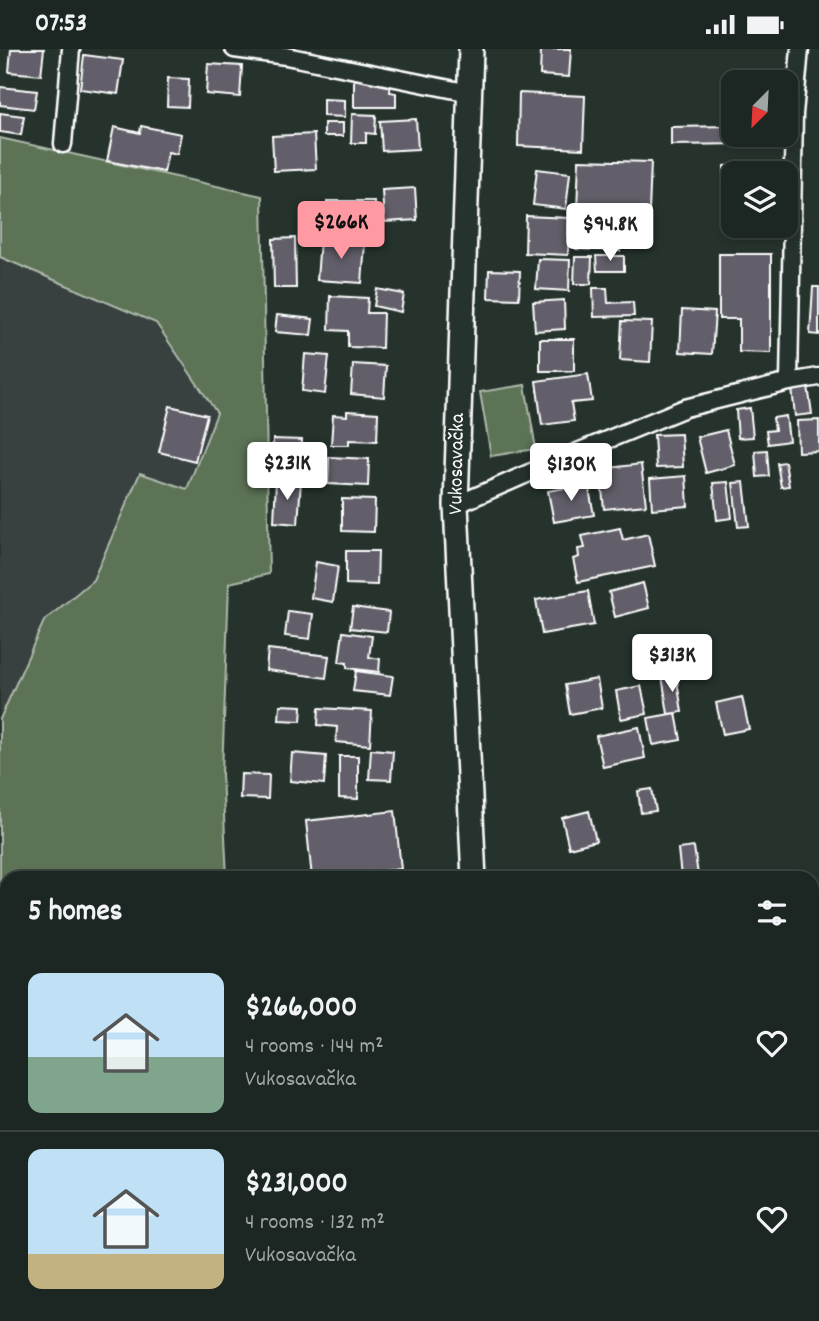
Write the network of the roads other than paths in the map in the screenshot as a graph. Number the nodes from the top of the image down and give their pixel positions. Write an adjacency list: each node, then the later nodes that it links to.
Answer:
1 (71, 49): 6 (street)
2 (234, 49): 5 (street)
3 (471, 49): 5 (main road, Vukosavačka)
4 (800, 49): 8 (street)
5 (470, 93): 9 (main road, Vukosavačka)
6 (62, 144)
7 (819, 377): 8 (street)
8 (789, 382): 9 (street)
9 (456, 505): 10 (main road, Vukosavačka)
10 (474, 871)

